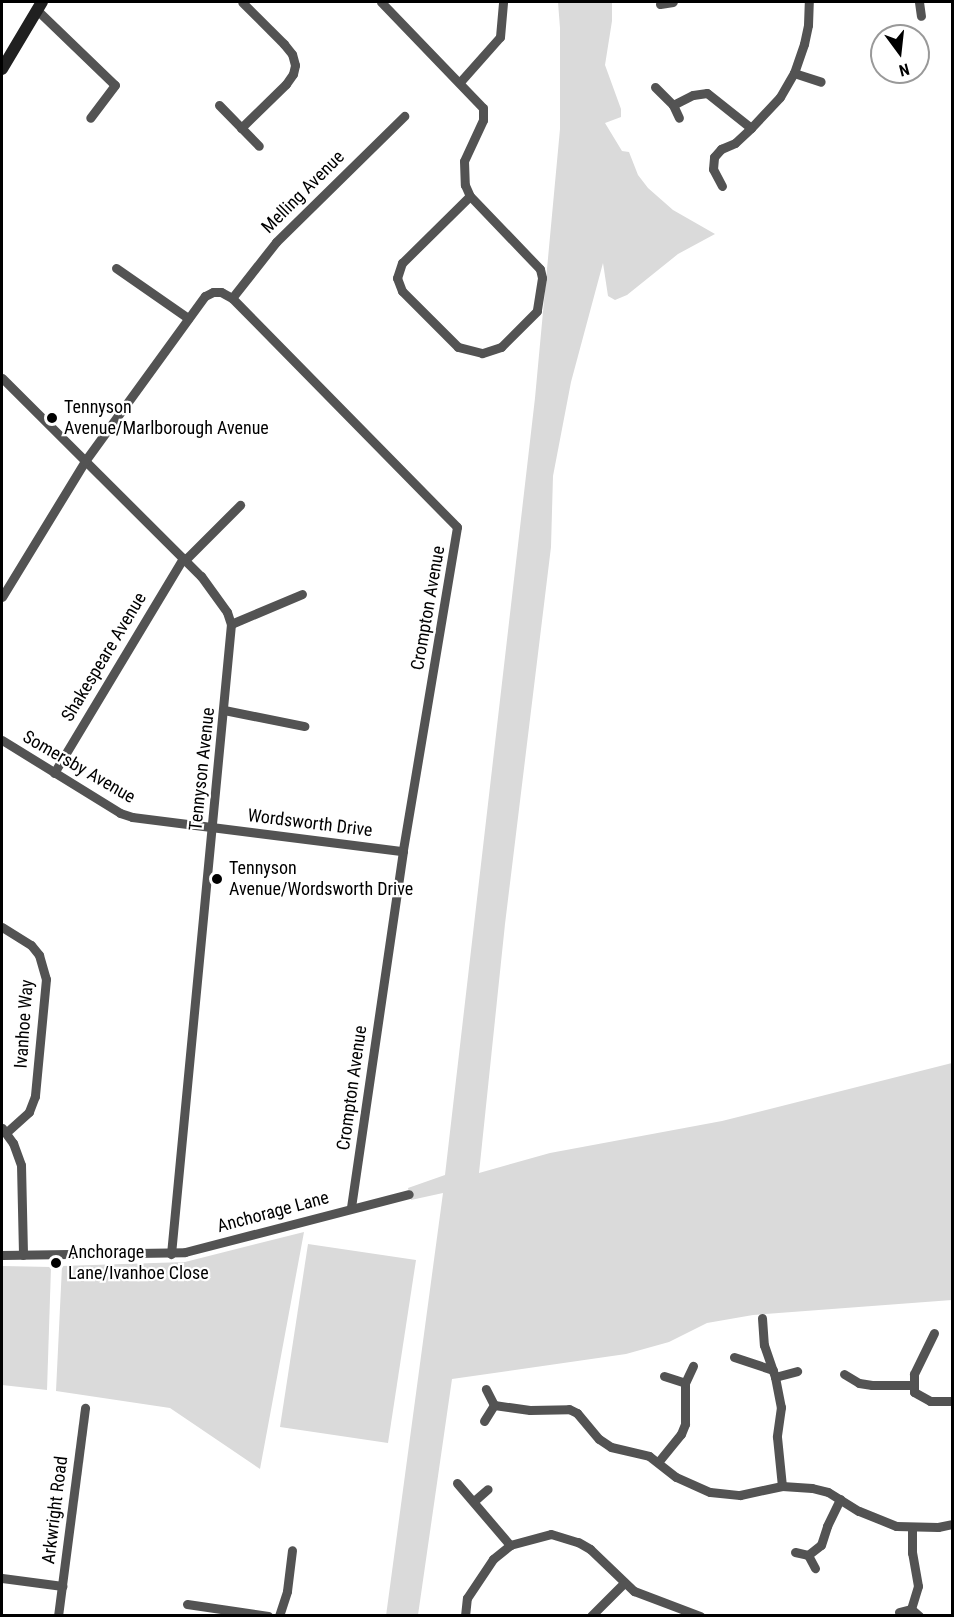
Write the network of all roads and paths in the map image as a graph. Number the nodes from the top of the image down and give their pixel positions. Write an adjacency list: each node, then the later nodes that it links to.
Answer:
1 (242, 2): 20 (street)
2 (381, 2): 12 (street)
3 (502, 2): 12 (street)
4 (673, 2): 7 (street)
5 (809, 2): 11 (street)
6 (919, 2): 9 (street)
7 (660, 4)
8 (39, 6): 10 (street); 18 (street)
9 (921, 16)
10 (2, 69)
11 (794, 73): 13 (street); 21 (street)
12 (460, 82): 24 (street)
13 (821, 82)
14 (655, 87): 16 (street)
15 (219, 105): 20 (street)
16 (673, 105): 19 (street); 21 (street)
17 (404, 116): 26 (street, Melling Avenue)
18 (90, 118)
19 (679, 118)
20 (241, 128): 22 (street)
21 (751, 128): 23 (street)
22 (259, 146)
23 (722, 186)
24 (470, 196): 24 (street)
25 (116, 268): 27 (street)
26 (232, 298): 27 (street); 40 (street, Crompton Avenue)
27 (188, 318): 29 (street)
28 (2, 378): 29 (street)
29 (85, 461): 31 (street); 33 (street)
30 (240, 505): 31 (street, Shakespeare Avenue)
31 (184, 559): 34 (street); 38 (street, Shakespeare Avenue)
32 (302, 594): 34 (street)
33 (2, 597)
34 (231, 624): 35 (street, Tennyson Avenue)
35 (224, 710): 36 (street); 39 (street, Tennyson Avenue)
36 (304, 726)
37 (2, 740): 38 (street, Somersby Avenue)
38 (54, 773): 39 (street, Somersby Avenue)
39 (212, 827): 40 (street, Wordsworth Drive); 45 (street, Tennyson Avenue)
40 (403, 851): 44 (street, Crompton Avenue)
41 (2, 927): 42 (street, Ivanhoe Way)
42 (4, 1131): 47 (street)
43 (409, 1194): 44 (street, Anchorage Lane)
44 (351, 1208): 45 (street, Anchorage Lane)
45 (171, 1254): 47 (street, Anchorage Lane)
46 (2, 1255): 47 (street, Anchorage Lane)
47 (22, 1255)
48 (762, 1318): 53 (street)
49 (934, 1333): 57 (street)
50 (734, 1357): 53 (street)
51 (693, 1366): 56 (street)
52 (796, 1371): 53 (street)
53 (774, 1373): 65 (street)
54 (844, 1374): 57 (street)
55 (664, 1376): 56 (street)
56 (685, 1383): 63 (street)
57 (912, 1385): 59 (street)
58 (486, 1389): 60 (street)
59 (952, 1401)
60 (494, 1405): 62 (street); 63 (street)
61 (85, 1408): 78 (street, Arkwright Road)
62 (484, 1421)
63 (659, 1461): 65 (street)
64 (457, 1483): 68 (street)
65 (782, 1486): 67 (street)
66 (488, 1489): 68 (street)
67 (840, 1499): 70 (street); 74 (street)
68 (474, 1501): 71 (street)
69 (952, 1524): 70 (street)
70 (912, 1528): 81 (street)
71 (510, 1545): 77 (street); 85 (street)
72 (292, 1550): 84 (street)
73 (795, 1552): 74 (street)
74 (808, 1555): 75 (street)
75 (815, 1568)
76 (2, 1578): 78 (street)
77 (624, 1583): 86 (street); 87 (street)
78 (62, 1586): 82 (street, Arkwright Road)
79 (187, 1604): 83 (street)
80 (899, 1612): 81 (street)
81 (915, 1612)
82 (58, 1616)
83 (268, 1616)
84 (279, 1616)
85 (465, 1616)
86 (591, 1616)
87 (700, 1616)

